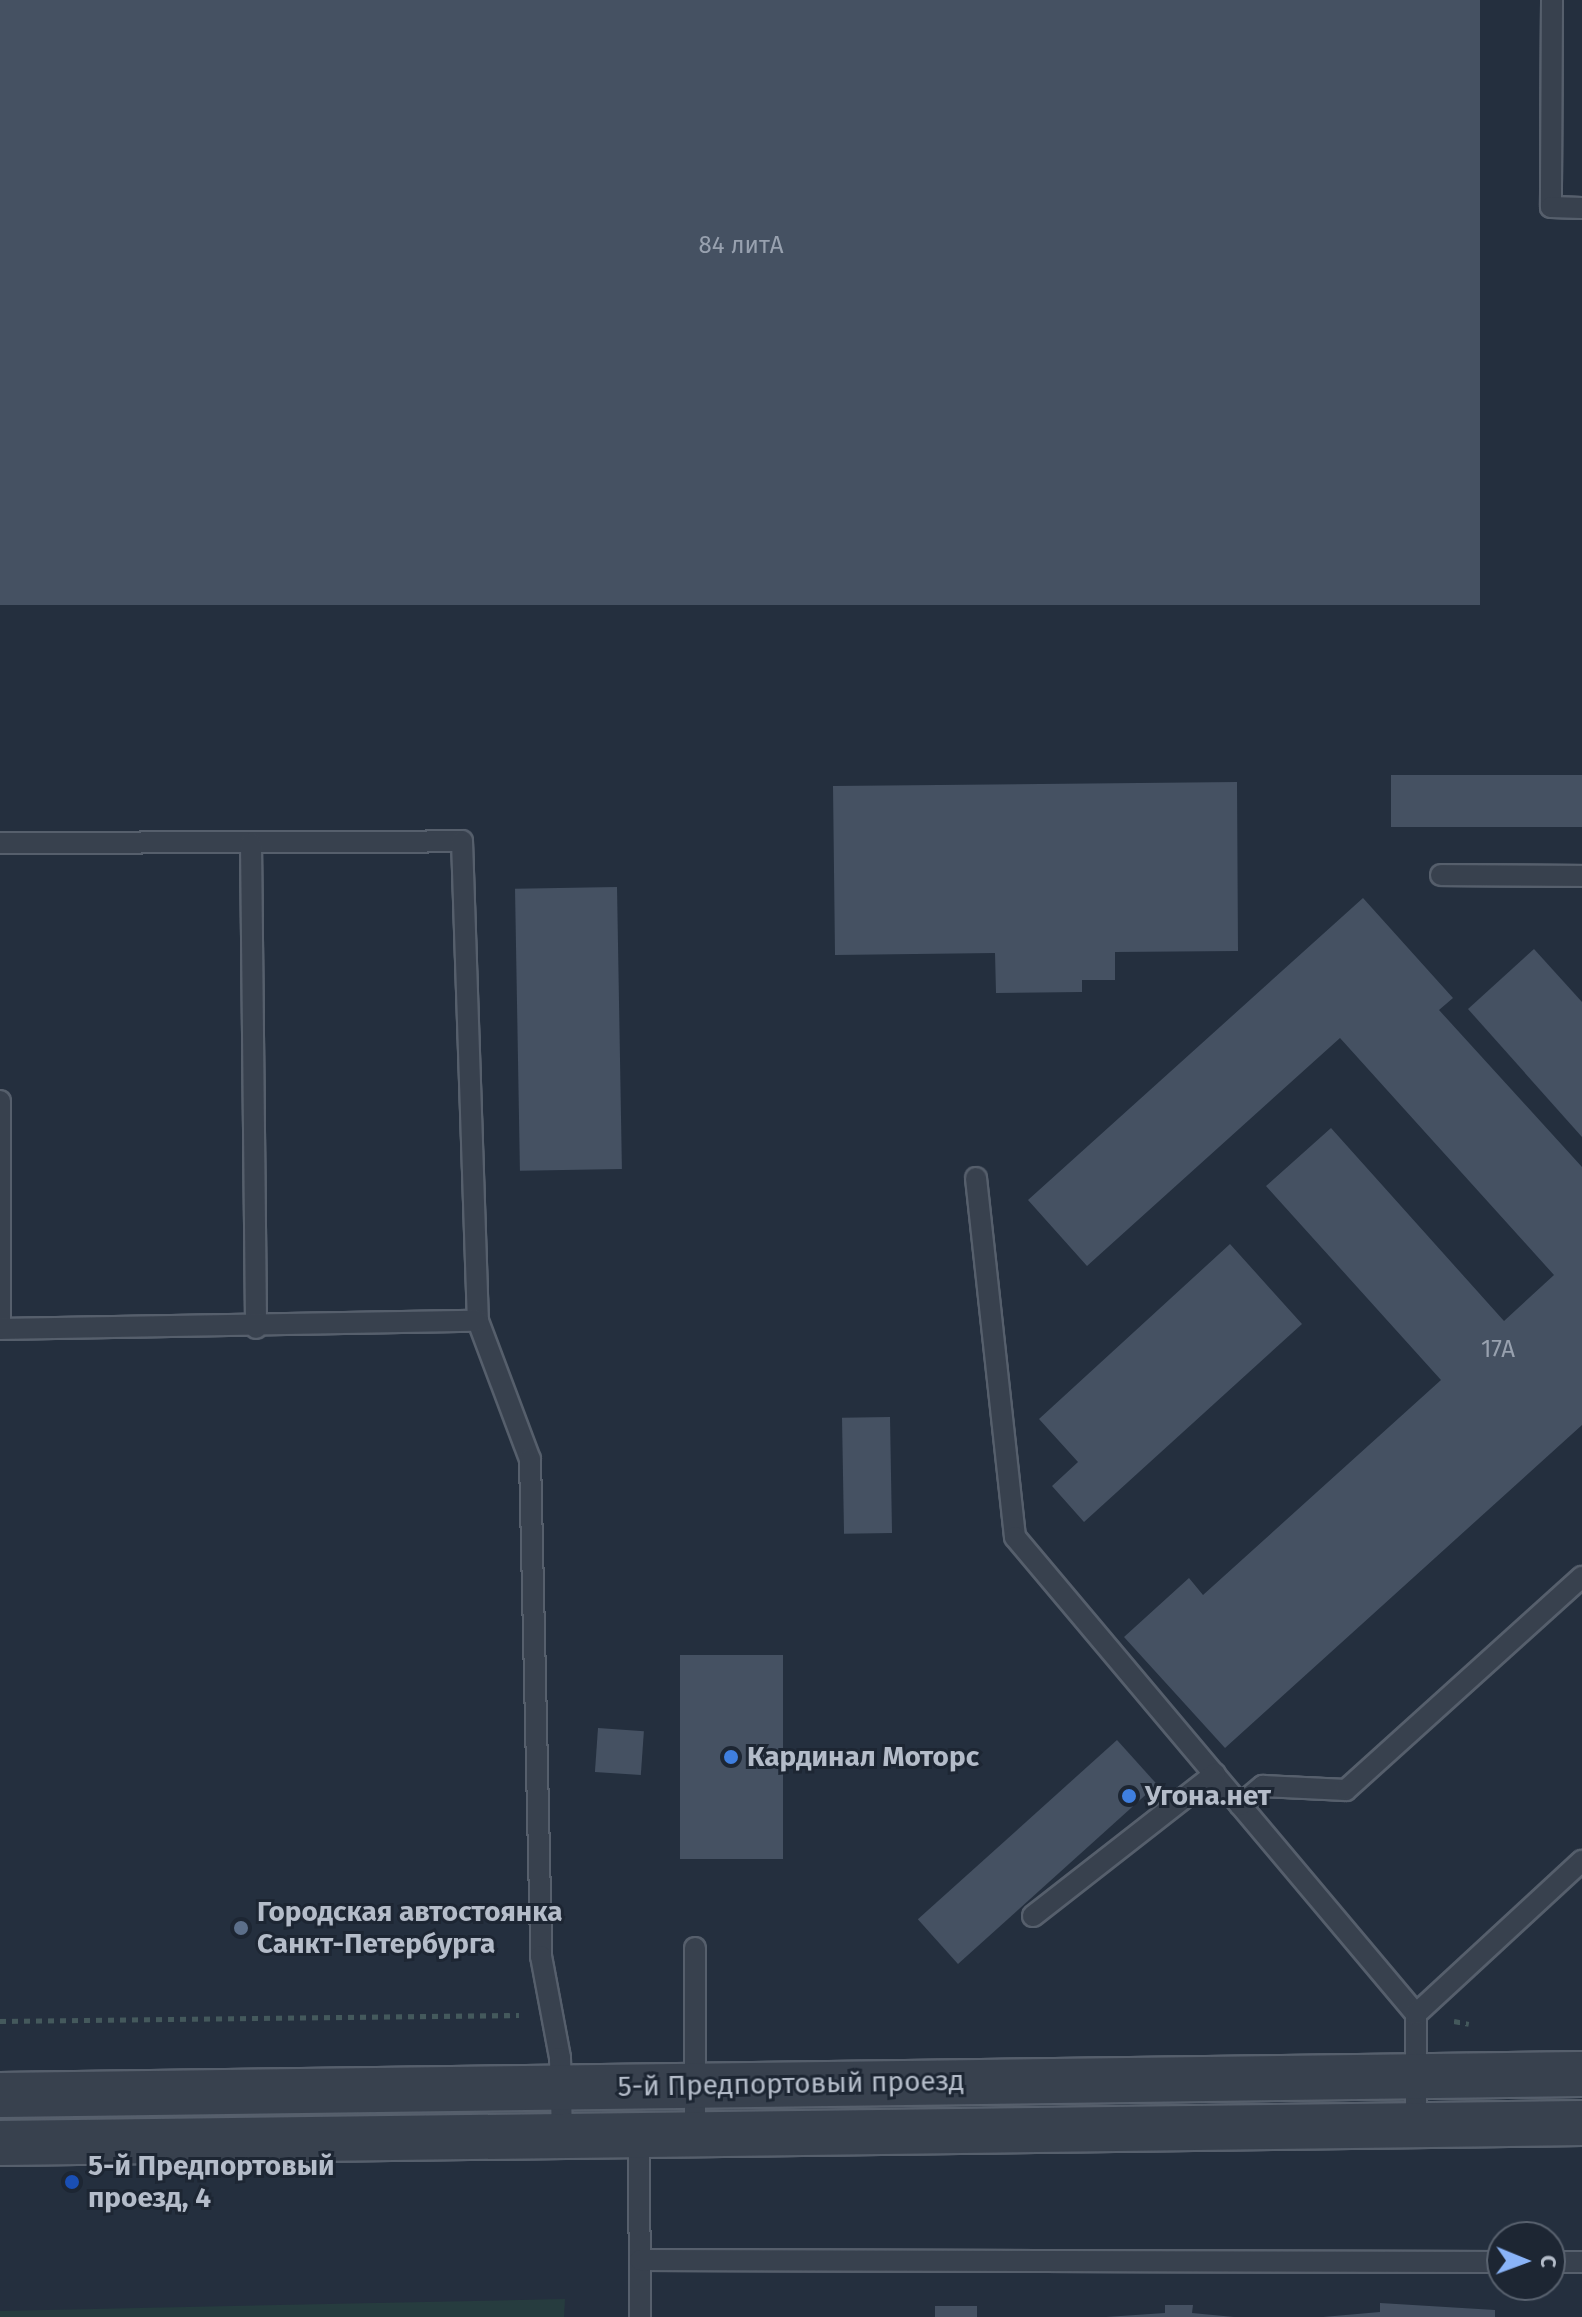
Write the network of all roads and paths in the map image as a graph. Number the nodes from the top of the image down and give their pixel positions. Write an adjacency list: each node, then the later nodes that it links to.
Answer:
1 (1552, 0): 2 (lane)
2 (1582, 208)
3 (0, 843): 4 (lane)
4 (251, 843): 9 (lane); 10 (lane)
5 (1441, 875): 6 (lane)
6 (1582, 876)
7 (0, 1101): 11 (lane)
8 (976, 1178): 13 (lane)
9 (478, 1321): 10 (lane); 19 (lane)
10 (256, 1328): 11 (lane)
11 (0, 1329)
12 (1582, 1577): 14 (lane)
13 (1215, 1774): 14 (lane); 16 (lane)
14 (1240, 1805): 18 (lane)
15 (1582, 1861): 18 (lane)
16 (1033, 1916)
17 (695, 1948): 23 (lane)
18 (1416, 2014): 22 (lane)
19 (553, 2015): 20 (path); 24 (lane)
20 (0, 2021)
21 (1582, 2074): 22 (street, 5-й Предпортовый проезд)
22 (1416, 2076): 23 (street, 5-й Предпортовый проезд); 27 (lane)
23 (695, 2085): 24 (street, 5-й Предпортовый проезд); 28 (lane)
24 (561, 2087): 25 (street, 5-й Предпортовый проезд); 30 (lane)
25 (0, 2095)
26 (1582, 2123): 27 (street, 5-й Предпортовый проезд)
27 (1416, 2124): 28 (street, 5-й Предпортовый проезд)
28 (695, 2133): 29 (street, 5-й Предпортовый проезд)
29 (639, 2134): 30 (street, 5-й Предпортовый проезд); 32 (lane)
30 (562, 2135): 31 (street, 5-й Предпортовый проезд)
31 (0, 2143)
32 (640, 2260): 33 (lane); 34 (lane)
33 (1486, 2262)
34 (640, 2317)

